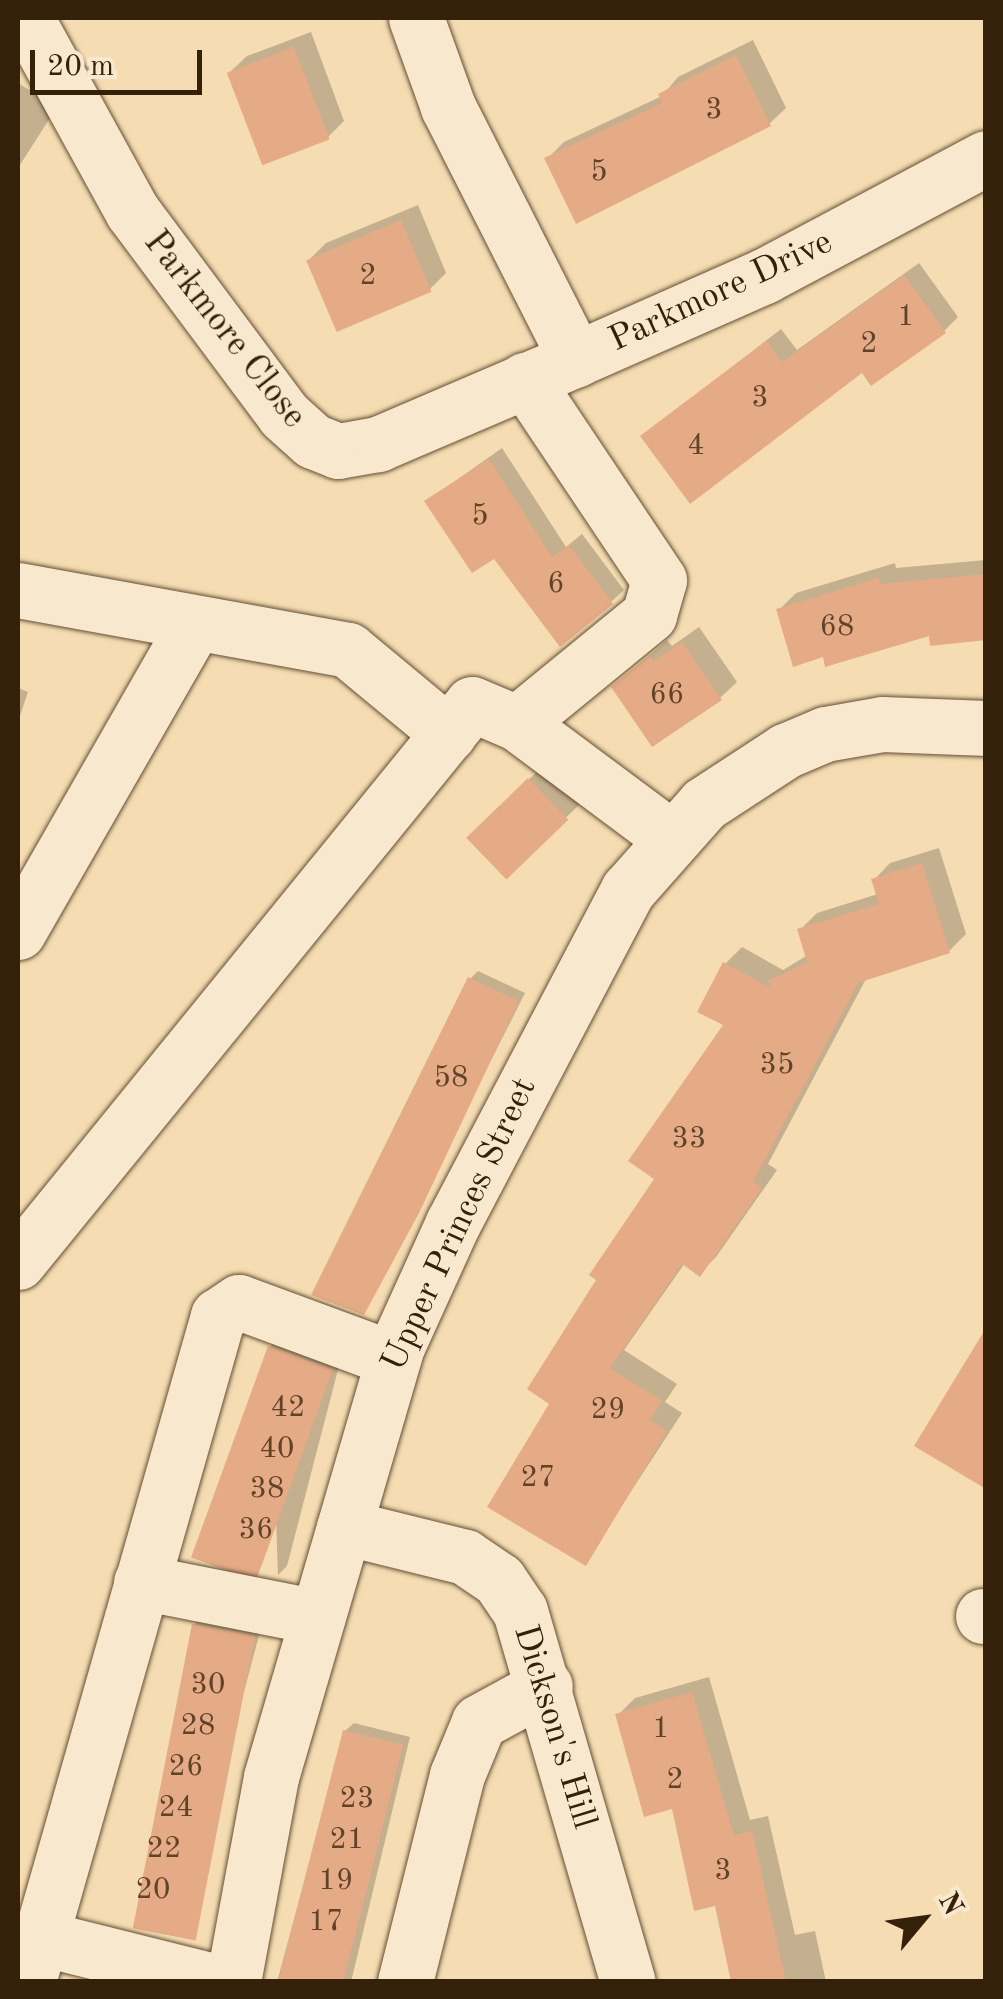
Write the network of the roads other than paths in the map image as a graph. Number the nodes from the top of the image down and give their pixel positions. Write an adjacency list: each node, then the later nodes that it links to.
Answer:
1 (26, 18): 5 (street, Parkmore Close)
2 (416, 18): 4 (street, Parkmore Drive)
3 (986, 158): 4 (street, Parkmore Drive)
4 (576, 358): 5 (street, Parkmore Close)
5 (524, 380): 8 (street)
6 (18, 590): 7 (street)
7 (195, 623): 10 (street); 12 (street)
8 (517, 722): 10 (street); 11 (street)
9 (986, 728): 11 (street, Upper Princes Street)
10 (449, 734): 13 (street)
11 (670, 837): 14 (street, Upper Princes Street)
12 (18, 932)
13 (18, 1262)
14 (393, 1360): 15 (street, Upper Princes Street); 16 (street)
15 (344, 1527): 17 (street, Upper Princes Street); 18 (street, Dickson's Hill)
16 (140, 1582): 17 (street); 19 (street)
17 (318, 1617): 21 (street, Upper Princes Street)
18 (546, 1686): 22 (street); 23 (street, Dickson's Hill)
19 (32, 1959): 20 (street)
20 (217, 1982)
21 (233, 1982)
22 (405, 1982)
23 (628, 1982)

